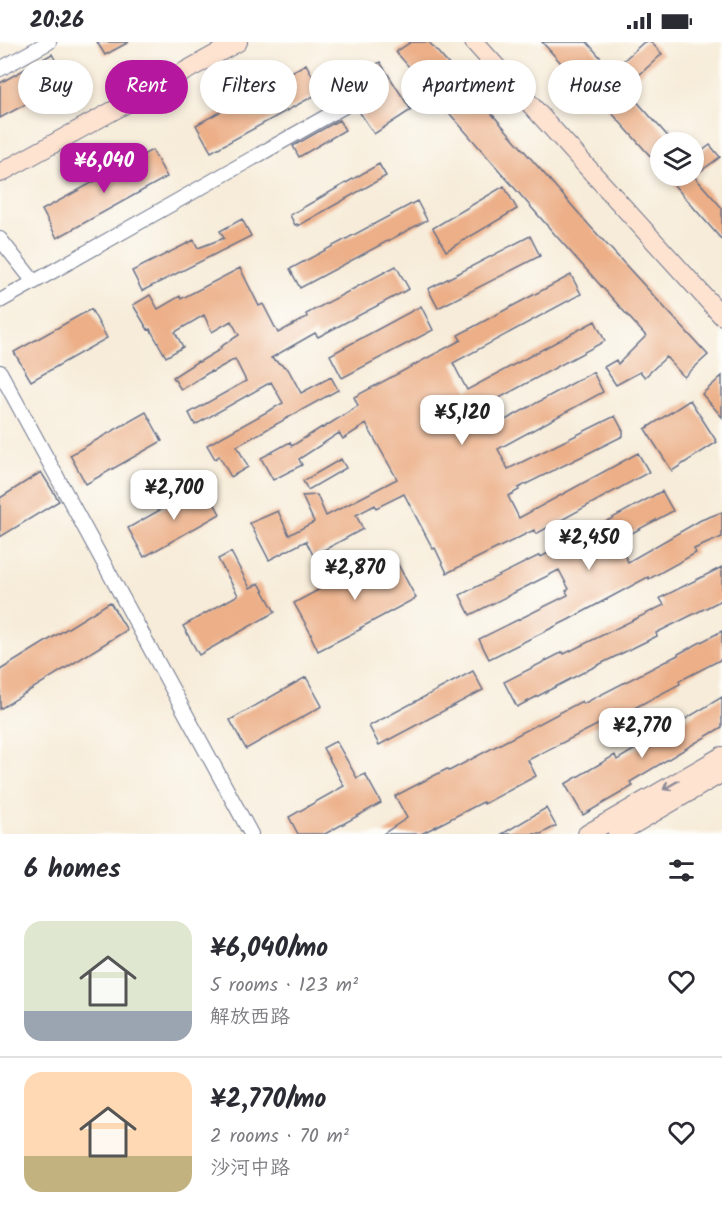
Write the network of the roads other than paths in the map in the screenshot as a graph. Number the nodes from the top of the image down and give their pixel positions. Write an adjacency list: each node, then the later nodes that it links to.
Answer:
1 (49, 42): 4 (street)
2 (238, 42): 6 (main road)
3 (474, 42): 10 (main road)
4 (0, 69)
5 (331, 114): 8 (street)
6 (0, 173)
7 (0, 239): 8 (street)
8 (34, 282): 9 (street)
9 (0, 301)
10 (722, 316)
11 (0, 372): 14 (street)
12 (722, 756): 15 (main road, one-way to 15)
13 (722, 773): 16 (main road)
14 (251, 834)
15 (587, 834)
16 (617, 834)

